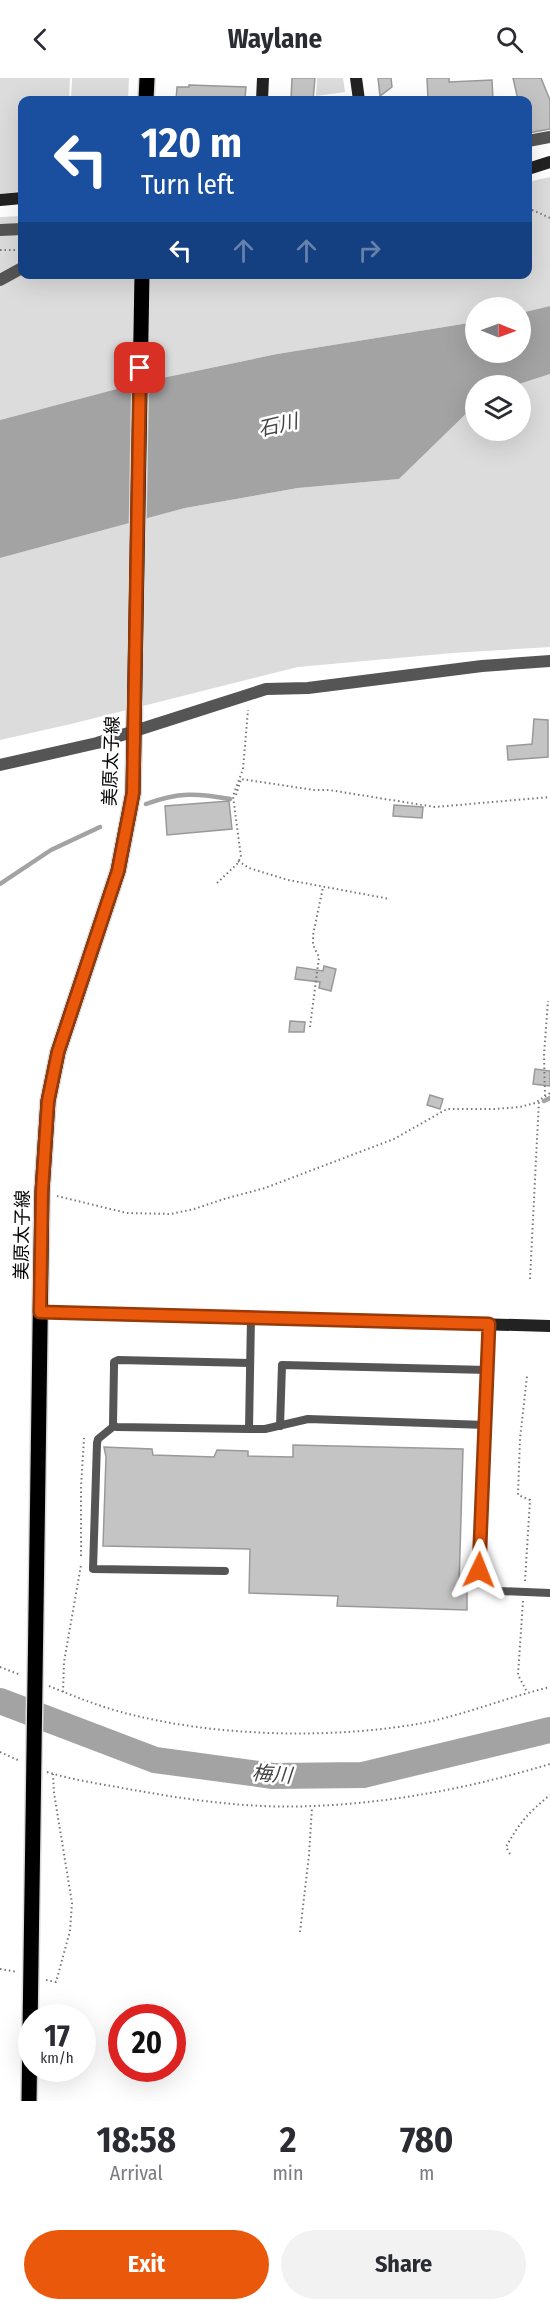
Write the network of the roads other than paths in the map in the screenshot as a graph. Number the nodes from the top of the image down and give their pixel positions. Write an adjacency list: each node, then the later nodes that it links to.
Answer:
1 (147, 78): 4 (main road)
2 (263, 78): 5 (street)
3 (356, 78): 6 (street)
4 (146, 96)
5 (262, 96)
6 (358, 96)
7 (550, 137): 8 (street)
8 (532, 140)
9 (550, 162): 10 (street)
10 (532, 168)
11 (18, 198): 12 (street)
12 (0, 200)
13 (18, 229): 14 (street)
14 (0, 230)
15 (18, 270): 17 (street)
16 (142, 279): 19 (main road, 美原太子線)
17 (0, 280)
18 (550, 662): 19 (street)
19 (132, 725): 20 (street); 21 (main road, 美原太子線)
20 (0, 765)
21 (40, 1312): 22 (street); 33 (main road, 美原太子線)
22 (251, 1317): 23 (street); 25 (lane)
23 (489, 1324): 24 (street); 26 (lane)
24 (550, 1326)
25 (250, 1363): 29 (lane); 30 (lane)
26 (488, 1370): 27 (lane); 28 (lane)
27 (280, 1425): 28 (lane); 30 (lane)
28 (486, 1425): 32 (lane)
29 (114, 1426): 30 (lane); 31 (lane)
30 (249, 1429)
31 (225, 1571)
32 (550, 1593)
33 (29, 2101)

